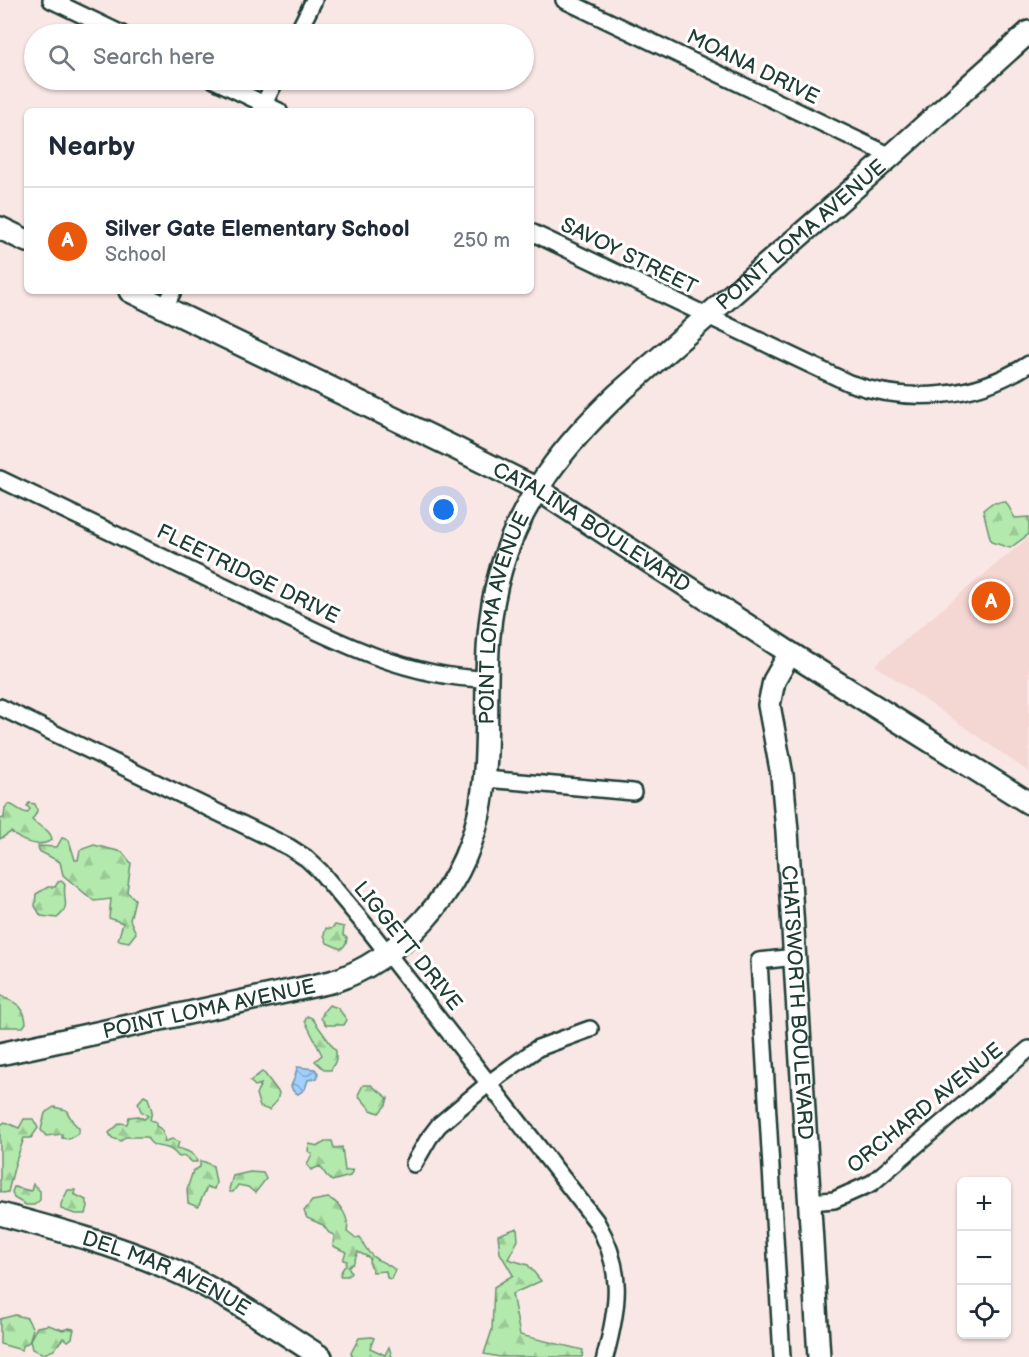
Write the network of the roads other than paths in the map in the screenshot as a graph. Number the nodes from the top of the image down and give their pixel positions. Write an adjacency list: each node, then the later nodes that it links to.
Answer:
1 (51, 0): 4 (street)
2 (314, 0): 5 (street)
3 (564, 0): 10 (street, MOANA DRIVE)
4 (101, 24)
5 (302, 24)
6 (1029, 32): 10 (main road, POINT LOMA AVENUE)
7 (232, 90): 9 (street)
8 (271, 90): 9 (street)
9 (262, 107)
10 (891, 156): 16 (main road, POINT LOMA AVENUE)
11 (0, 228): 13 (main road)
12 (534, 233): 16 (street, SAVOY STREET)
13 (24, 240)
14 (145, 294): 15 (main road, CATALINA BOULEVARD)
15 (169, 299): 19 (main road, CATALINA BOULEVARD)
16 (708, 317): 17 (street, SAVOY STREET); 19 (main road, POINT LOMA AVENUE)
17 (1029, 364)
18 (0, 479): 21 (street, FLEETRIDGE DRIVE)
19 (537, 489): 20 (main road, CATALINA BOULEVARD); 21 (main road, POINT LOMA AVENUE)
20 (790, 653): 25 (main road, CATALINA BOULEVARD); 27 (main road, CHATSWORTH BOULEVARD)
21 (487, 679): 23 (main road, POINT LOMA AVENUE)
22 (0, 707): 26 (street, LIGGETT DRIVE)
23 (486, 779): 24 (street); 26 (main road, POINT LOMA AVENUE)
24 (633, 792)
25 (1029, 803)
26 (388, 952): 30 (main road, POINT LOMA AVENUE); 31 (street, LIGGETT DRIVE)
27 (795, 957): 33 (main road, CHATSWORTH BOULEVARD); 37 (street)
28 (590, 1029): 31 (street)
29 (1029, 1049): 33 (street, ORCHARD AVENUE)
30 (0, 1054)
31 (489, 1083): 32 (street); 36 (street, LIGGETT DRIVE)
32 (414, 1164)
33 (810, 1202): 38 (main road, CHATSWORTH BOULEVARD)
34 (0, 1214): 35 (main road, DEL MAR AVENUE)
35 (321, 1357)
36 (605, 1357)
37 (782, 1357)
38 (819, 1357)

